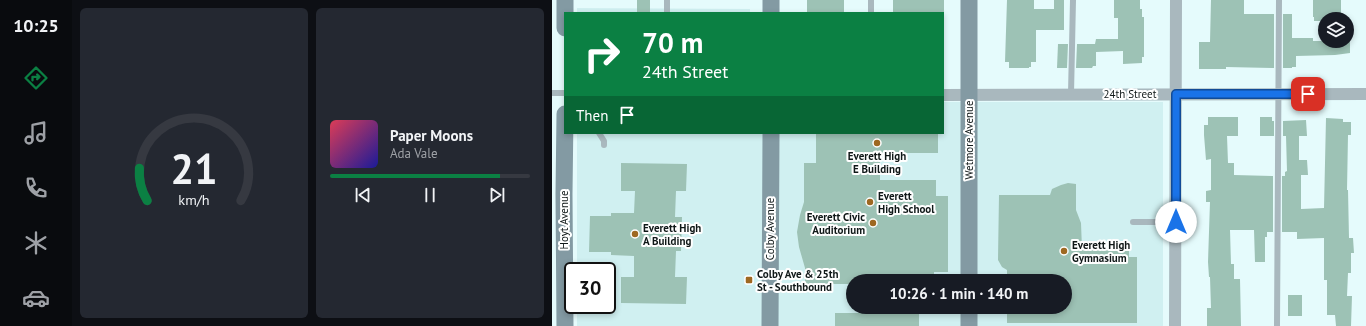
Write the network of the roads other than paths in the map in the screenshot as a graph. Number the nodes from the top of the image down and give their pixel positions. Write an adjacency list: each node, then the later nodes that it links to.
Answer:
1 (565, 0): 9 (street)
2 (667, 0): 10 (lane)
3 (771, 0): 11 (street)
4 (871, 0): 12 (lane)
5 (969, 0): 20 (street, Wetmore Avenue)
6 (1073, 0): 15 (lane)
7 (1176, 0): 16 (street)
8 (1279, 0): 17 (lane)
9 (565, 12)
10 (667, 12)
11 (771, 12)
12 (871, 12)
13 (552, 93): 14 (lane)
14 (564, 93)
15 (1071, 94): 16 (street, 24th Street); 20 (street, 24th Street)
16 (1176, 94): 17 (street, 24th Street); 26 (street)
17 (1279, 94): 18 (street, 24th Street); 33 (lane)
18 (1366, 94)
19 (944, 95): 20 (street, 24th Street)
20 (969, 95): 27 (street, Wetmore Avenue)
21 (565, 134): 29 (street, Hoyt Avenue)
22 (600, 134): 24 (lane)
23 (771, 134): 30 (street, Colby Avenue)
24 (604, 145)
25 (1133, 222): 26 (lane)
26 (1176, 222): 32 (street)
27 (969, 274)
28 (969, 314): 31 (street)
29 (565, 326)
30 (770, 326)
31 (969, 326)
32 (1175, 326)
33 (1277, 326)

